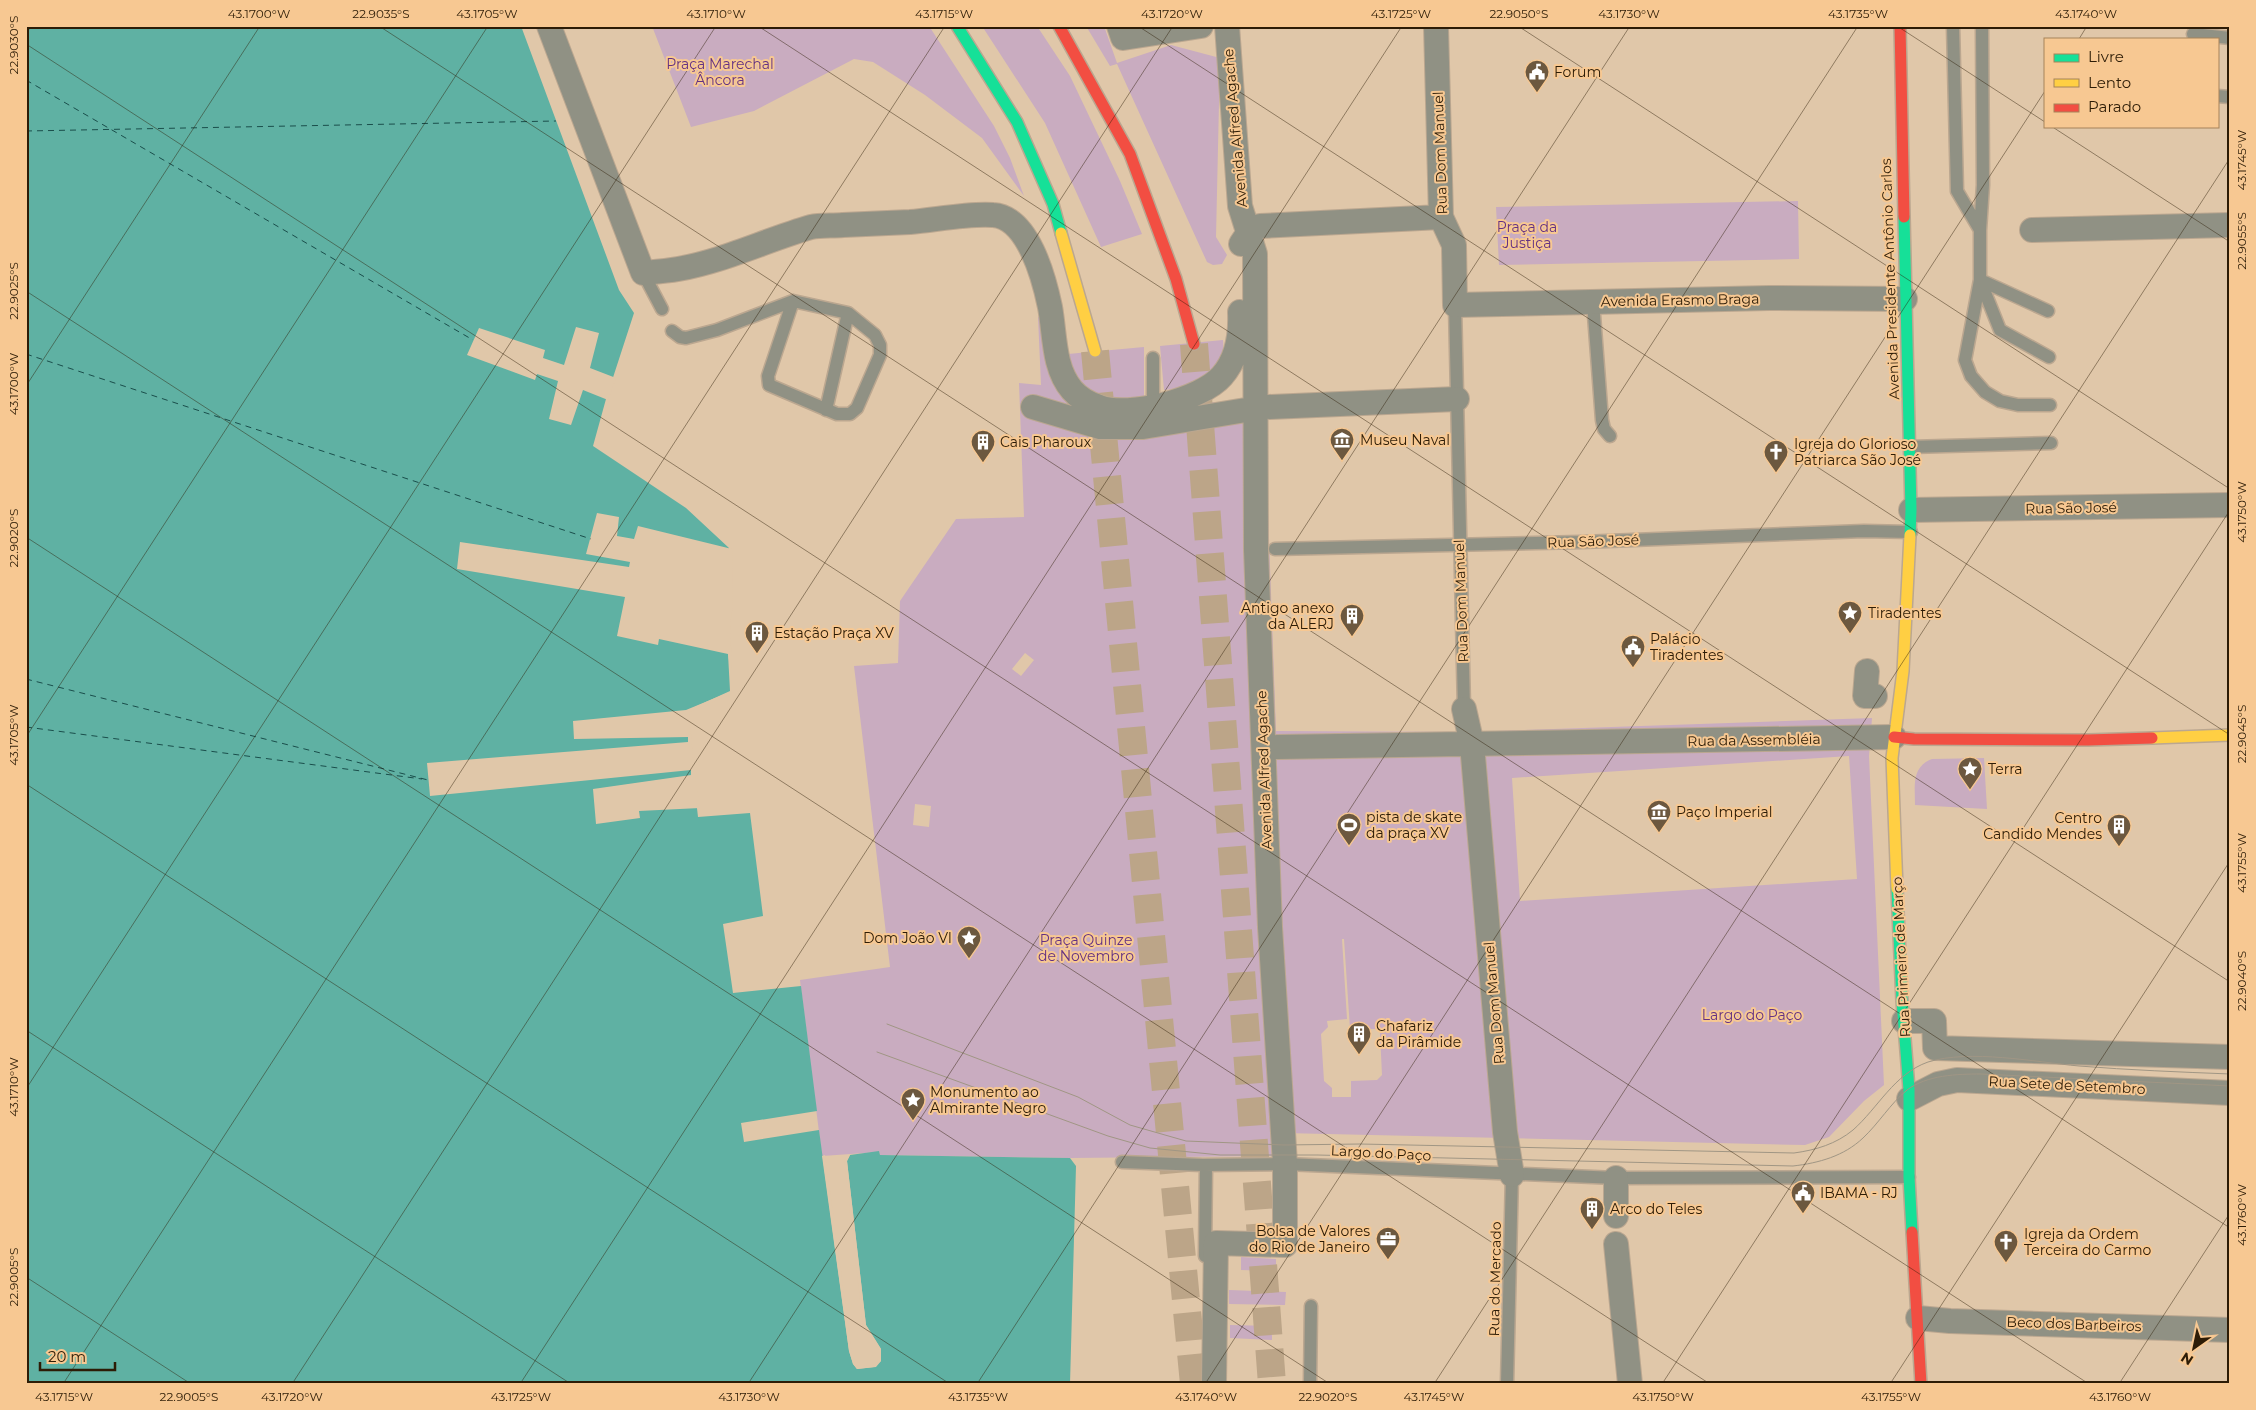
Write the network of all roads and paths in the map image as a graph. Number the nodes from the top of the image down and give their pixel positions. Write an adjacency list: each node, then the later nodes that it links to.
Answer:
1 (548, 26): 18 (street)
2 (957, 26): 29 (main road)
3 (1059, 26): 28 (main road)
4 (1119, 26): 5 (street)
5 (1201, 26)
6 (1227, 26): 17 (street, Avenida Alfred Agache)
7 (1436, 26): 13 (street, Rua Dom Manuel)
8 (1900, 26): 20 (main road, Avenida Presidente Antônio Carlos)
9 (1953, 26): 15 (lane)
10 (1982, 26): 15 (lane)
11 (2193, 33): 12 (lane)
12 (2230, 38)
13 (1441, 217): 17 (street); 23 (street, Rua Dom Manuel)
14 (2230, 225): 16 (street)
15 (1980, 230): 19 (lane)
16 (2032, 230)
17 (1249, 232): 34 (street); 36 (street, Avenida Alfred Agache)
18 (643, 273): 24 (lane); 34 (street)
19 (1980, 280): 25 (lane); 30 (lane); 33 (lane)
20 (1904, 299): 22 (street, Avenida Erasmo Braga); 40 (main road, Avenida Presidente Antônio Carlos)
21 (793, 302): 26 (lane); 27 (lane); 37 (lane)
22 (1593, 302): 23 (street, Avenida Erasmo Braga); 38 (lane)
23 (1455, 305): 32 (lane, Rua Dom Manuel)
24 (662, 309)
25 (2048, 310)
26 (848, 313): 37 (lane); 37 (lane)
27 (672, 331)
28 (1194, 344)
29 (1095, 351)
30 (2049, 357)
31 (1153, 358): 34 (lane)
32 (1457, 399): 36 (street); 43 (lane, Rua Dom Manuel)
33 (2050, 404)
34 (1153, 406)
35 (1033, 407): 36 (street)
36 (1262, 407): 51 (street, Avenida Alfred Agache)
37 (826, 410)
38 (1610, 436)
39 (2051, 443): 40 (lane)
40 (1910, 446): 42 (main road, Avenida Presidente Antônio Carlos)
41 (2230, 505): 42 (street, Rua São José)
42 (1911, 521): 43 (lane, Rua São José); 49 (main road, Rua Primeiro de Março)
43 (1459, 545): 44 (lane, Rua São José); 47 (lane, Rua Dom Manuel)
44 (1276, 549)
45 (1867, 671): 46 (street)
46 (1875, 696)
47 (1464, 709): 50 (street, Rua Dom Manuel)
48 (2230, 735): 49 (main road, Rua da Assembléia)
49 (1894, 737): 50 (street, Rua da Assembléia); 52 (main road, Rua Primeiro de Março)
50 (1472, 744): 51 (street, Rua da Assembléia); 59 (street, Rua Dom Manuel)
51 (1272, 747): 57 (street, Avenida Alfred Agache)
52 (1904, 1021): 53 (street); 55 (main road, Rua Primeiro de Março)
53 (2230, 1058)
54 (2230, 1093): 55 (street, Rua Sete de Setembro)
55 (1909, 1099): 60 (main road, Rua Primeiro de Março)
56 (1122, 1162): 58 (lane, Largo do Paço)
57 (1285, 1164): 58 (lane, Largo do Paço); 59 (lane, Largo do Paço); 68 (street, Avenida Alfred Agache)
58 (1206, 1165): 67 (lane)
59 (1512, 1175): 61 (lane, Largo do Paço); 70 (lane, Rua do Mercado)
60 (1909, 1177): 61 (lane, Largo do Paço); 65 (main road, Rua Primeiro de Março)
61 (1616, 1178): 62 (street)
62 (1616, 1216)
63 (1616, 1244): 71 (street)
64 (1311, 1306): 69 (lane)
65 (1918, 1318): 66 (street, Beco dos Barbeiros); 72 (main road, Rua Primeiro de Março)
66 (2230, 1330)
67 (1204, 1384)
68 (1214, 1384)
69 (1310, 1384)
70 (1507, 1384)
71 (1630, 1384)
72 (1921, 1384)

